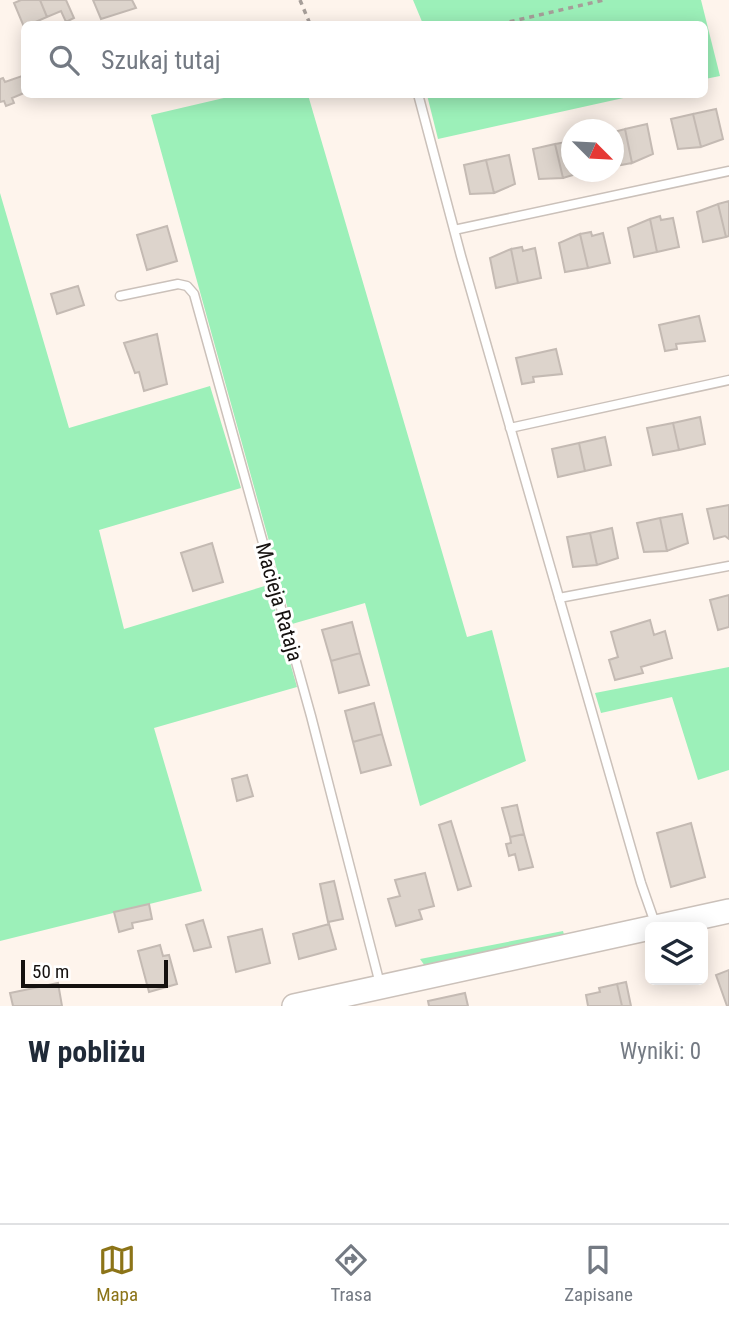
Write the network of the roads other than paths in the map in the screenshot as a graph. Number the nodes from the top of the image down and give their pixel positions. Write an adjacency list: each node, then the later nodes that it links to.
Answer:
1 (419, 98): 3 (lane)
2 (729, 171): 3 (lane)
3 (454, 230): 6 (lane)
4 (120, 296): 13 (lane, Macieja Rataja)
5 (729, 380): 6 (lane)
6 (510, 428): 8 (lane)
7 (729, 566): 8 (lane)
8 (559, 598): 10 (lane)
9 (729, 911): 11 (street)
10 (654, 922)
11 (679, 922)
12 (645, 929): 13 (street)
13 (380, 987): 14 (street)
14 (294, 1006)

